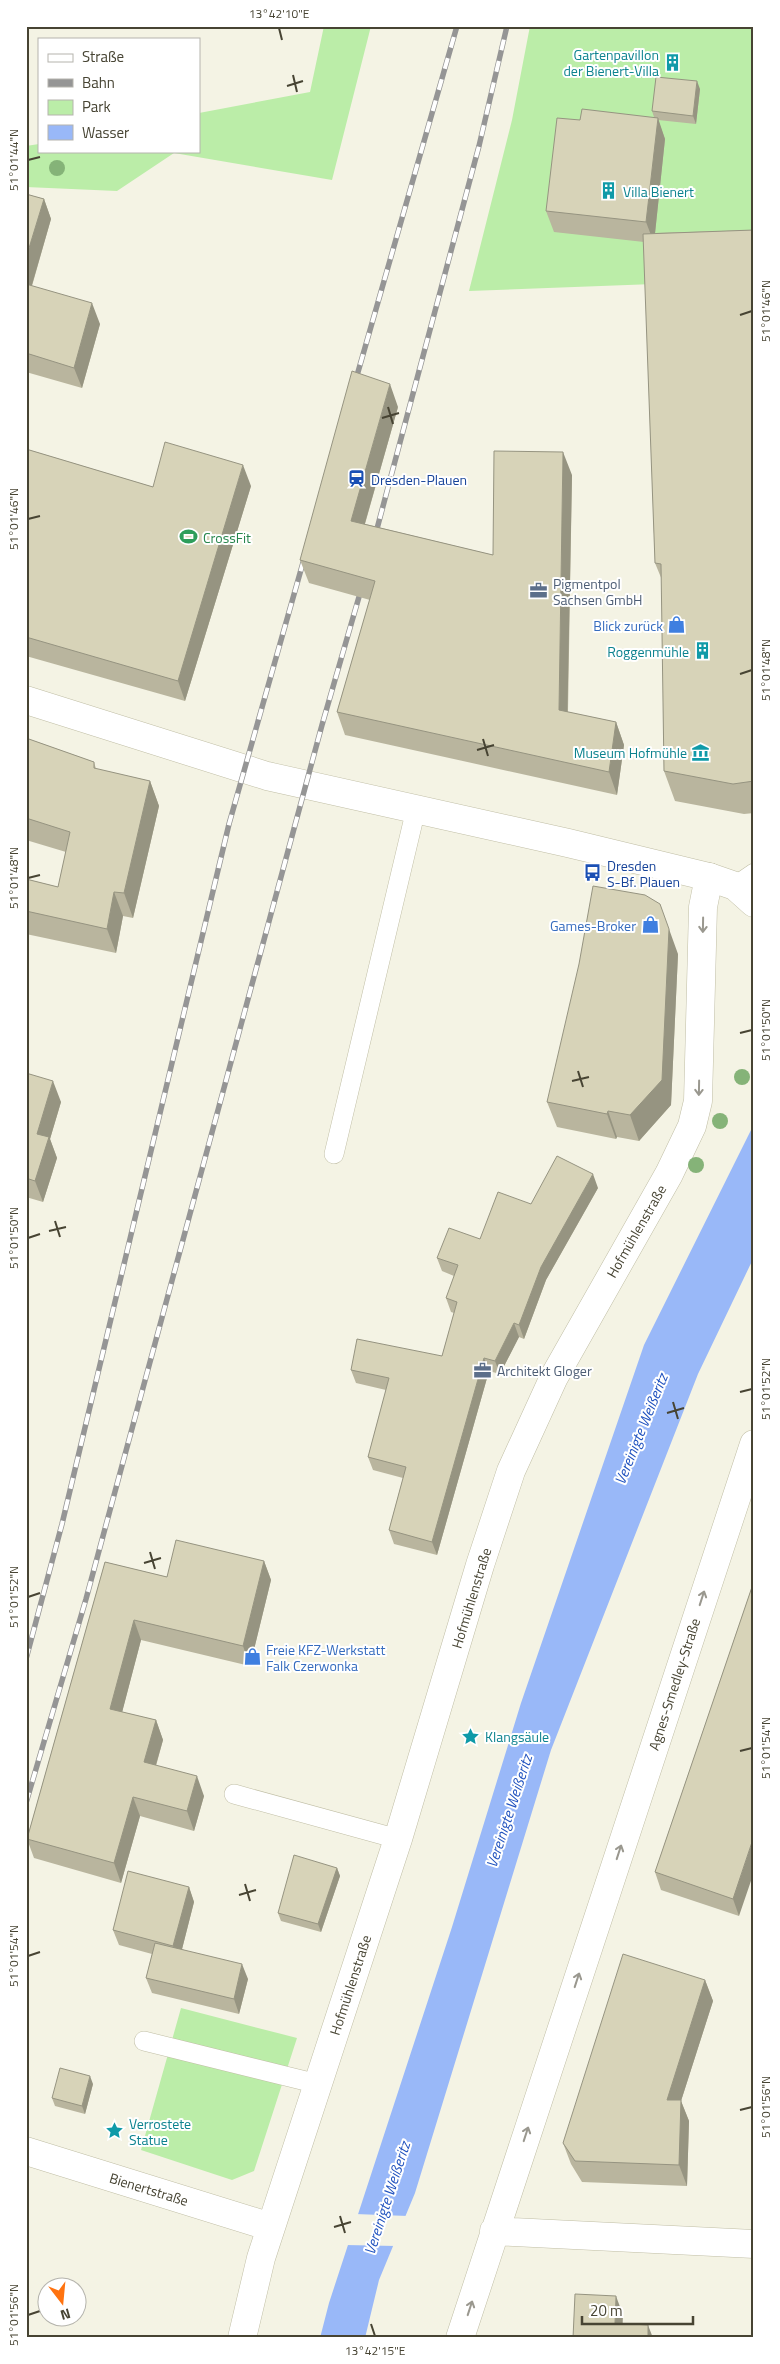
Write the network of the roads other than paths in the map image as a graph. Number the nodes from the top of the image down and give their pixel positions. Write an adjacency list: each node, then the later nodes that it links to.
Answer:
1 (26, 700): 2 (street)
2 (416, 809): 3 (street); 5 (lane)
3 (709, 877): 4 (street); 8 (street, Hofmühlenstraße, one-way to 8)
4 (749, 886)
5 (334, 1154)
6 (754, 1444): 13 (street, Agnes-Smedley-Straße, one-way to 6)
7 (234, 1794): 8 (lane)
8 (398, 1839): 10 (street, Hofmühlenstraße)
9 (144, 2041): 10 (lane)
10 (318, 2084): 12 (street, Hofmühlenstraße)
11 (26, 2151): 12 (street, Bienertstraße)
12 (271, 2228): 15 (street, Hofmühlenstraße)
13 (494, 2231): 14 (street); 16 (street, one-way to 13)
14 (754, 2244)
15 (242, 2338)
16 (460, 2338)

